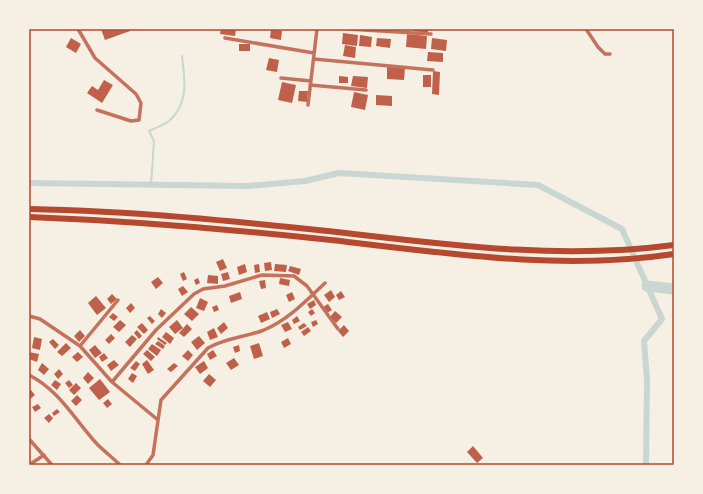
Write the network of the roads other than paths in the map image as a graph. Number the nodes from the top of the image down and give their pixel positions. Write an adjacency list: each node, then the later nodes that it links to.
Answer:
1 (78, 29): 15 (street)
2 (317, 29): 7 (street)
3 (348, 29): 5 (street)
4 (586, 29): 8 (street)
5 (431, 34)
6 (225, 38): 7 (street)
7 (314, 53): 9 (street)
8 (610, 54)
9 (314, 59): 10 (street); 12 (street)
10 (433, 70)
11 (281, 78): 12 (street)
12 (310, 83): 13 (street); 14 (street)
13 (366, 90)
14 (308, 105)
15 (97, 110)
16 (29, 208): 18 (highway)
17 (29, 217): 19 (highway)
18 (674, 245)
19 (674, 254)
20 (325, 283): 21 (street)
21 (313, 294): 24 (street); 27 (street); 28 (street)
22 (118, 300): 25 (street)
23 (29, 316): 25 (street)
24 (338, 329)
25 (80, 346): 27 (street)
26 (29, 375): 33 (street)
27 (112, 382): 28 (street)
28 (158, 420): 34 (street)
29 (29, 439): 30 (street)
30 (44, 455): 31 (street); 32 (street)
31 (29, 465)
32 (52, 465)
33 (120, 465)
34 (146, 465)

